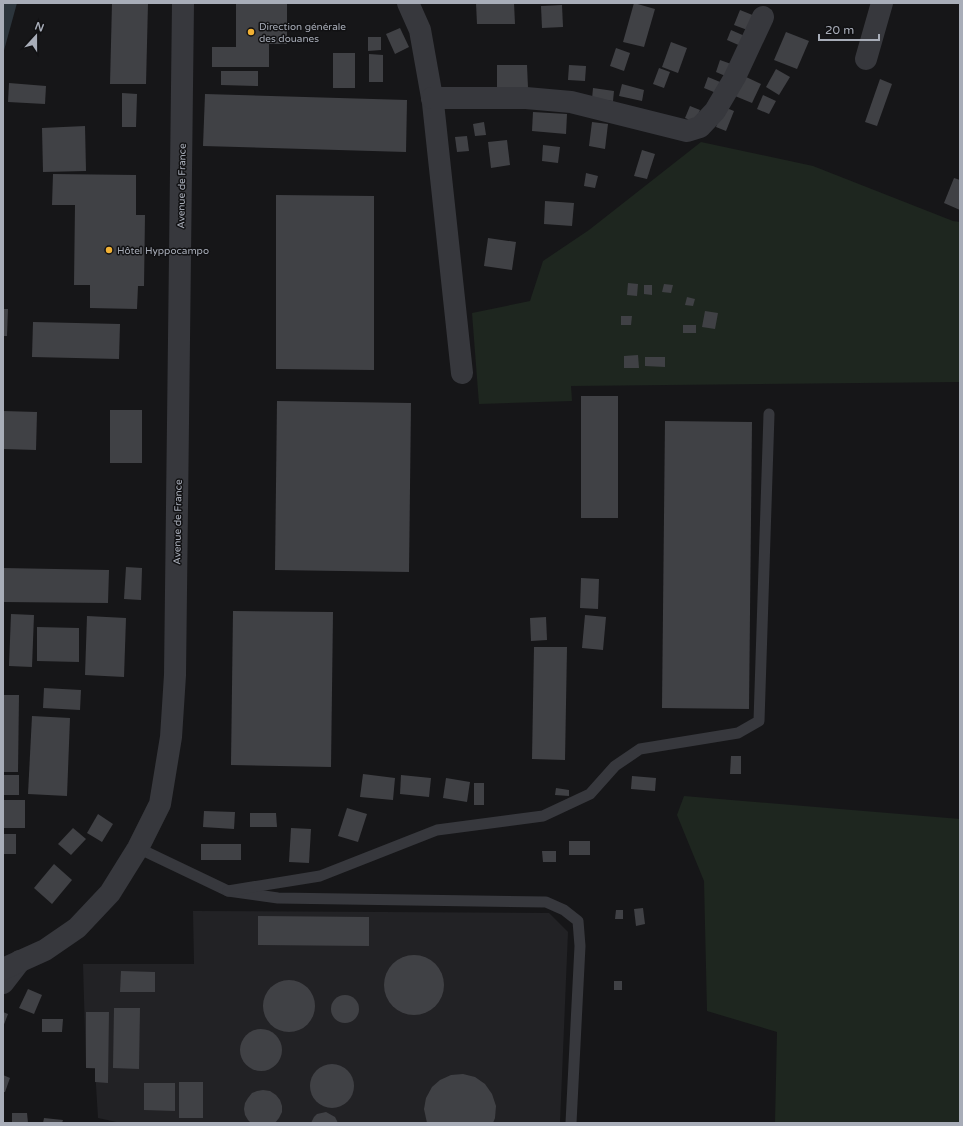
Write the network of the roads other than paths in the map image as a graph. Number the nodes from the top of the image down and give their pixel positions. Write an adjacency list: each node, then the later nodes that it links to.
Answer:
1 (183, 3): 9 (street, Avenue de France)
2 (408, 3): 6 (street)
3 (882, 3): 5 (street)
4 (763, 17): 6 (street)
5 (866, 59)
6 (432, 98): 7 (street)
7 (462, 372)
8 (769, 414): 10 (lane)
9 (138, 848): 10 (lane); 11 (street, Avenue de France)
10 (228, 891): 13 (lane)
11 (12, 965): 12 (street)
12 (3, 983)
13 (571, 1123)

